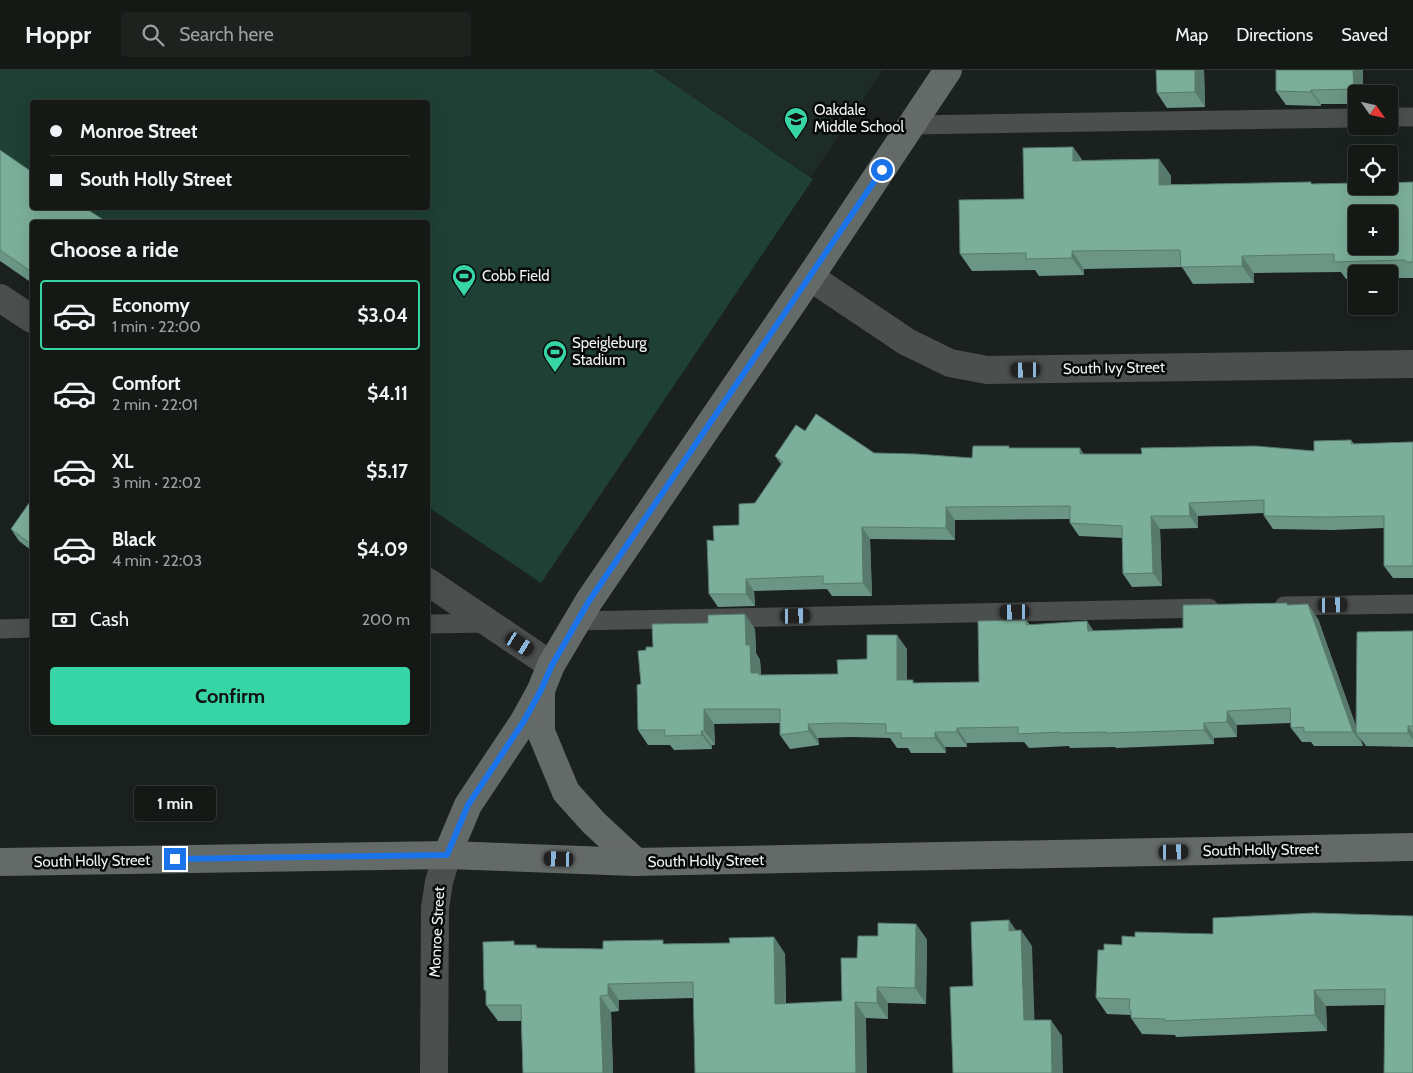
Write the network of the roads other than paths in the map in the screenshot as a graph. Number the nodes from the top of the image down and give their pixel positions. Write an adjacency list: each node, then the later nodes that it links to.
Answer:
1 (948, 70): 5 (street, Monroe Street)
2 (1413, 117): 4 (lane)
3 (1348, 118): 5 (lane)
4 (1398, 118)
5 (913, 125): 6 (street, Monroe Street)
6 (810, 277): 9 (street, South Ivy Street); 14 (street, Monroe Street)
7 (0, 298): 8 (street)
8 (30, 318)
9 (1413, 364)
10 (430, 583): 15 (street)
11 (1413, 604): 12 (lane)
12 (1264, 607)
13 (1224, 608): 14 (lane)
14 (577, 621): 19 (street, Monroe Street)
15 (489, 623): 16 (lane); 19 (street)
16 (430, 624)
17 (30, 628): 18 (lane)
18 (0, 629)
19 (552, 665): 20 (street, Monroe Street)
20 (541, 690): 22 (street, Monroe Street); 24 (street)
21 (1413, 847): 24 (street, South Holly Street)
22 (447, 855): 23 (street, South Holly Street); 24 (street, South Holly Street); 25 (street, Monroe Street)
23 (0, 862)
24 (636, 862)
25 (434, 1073)

